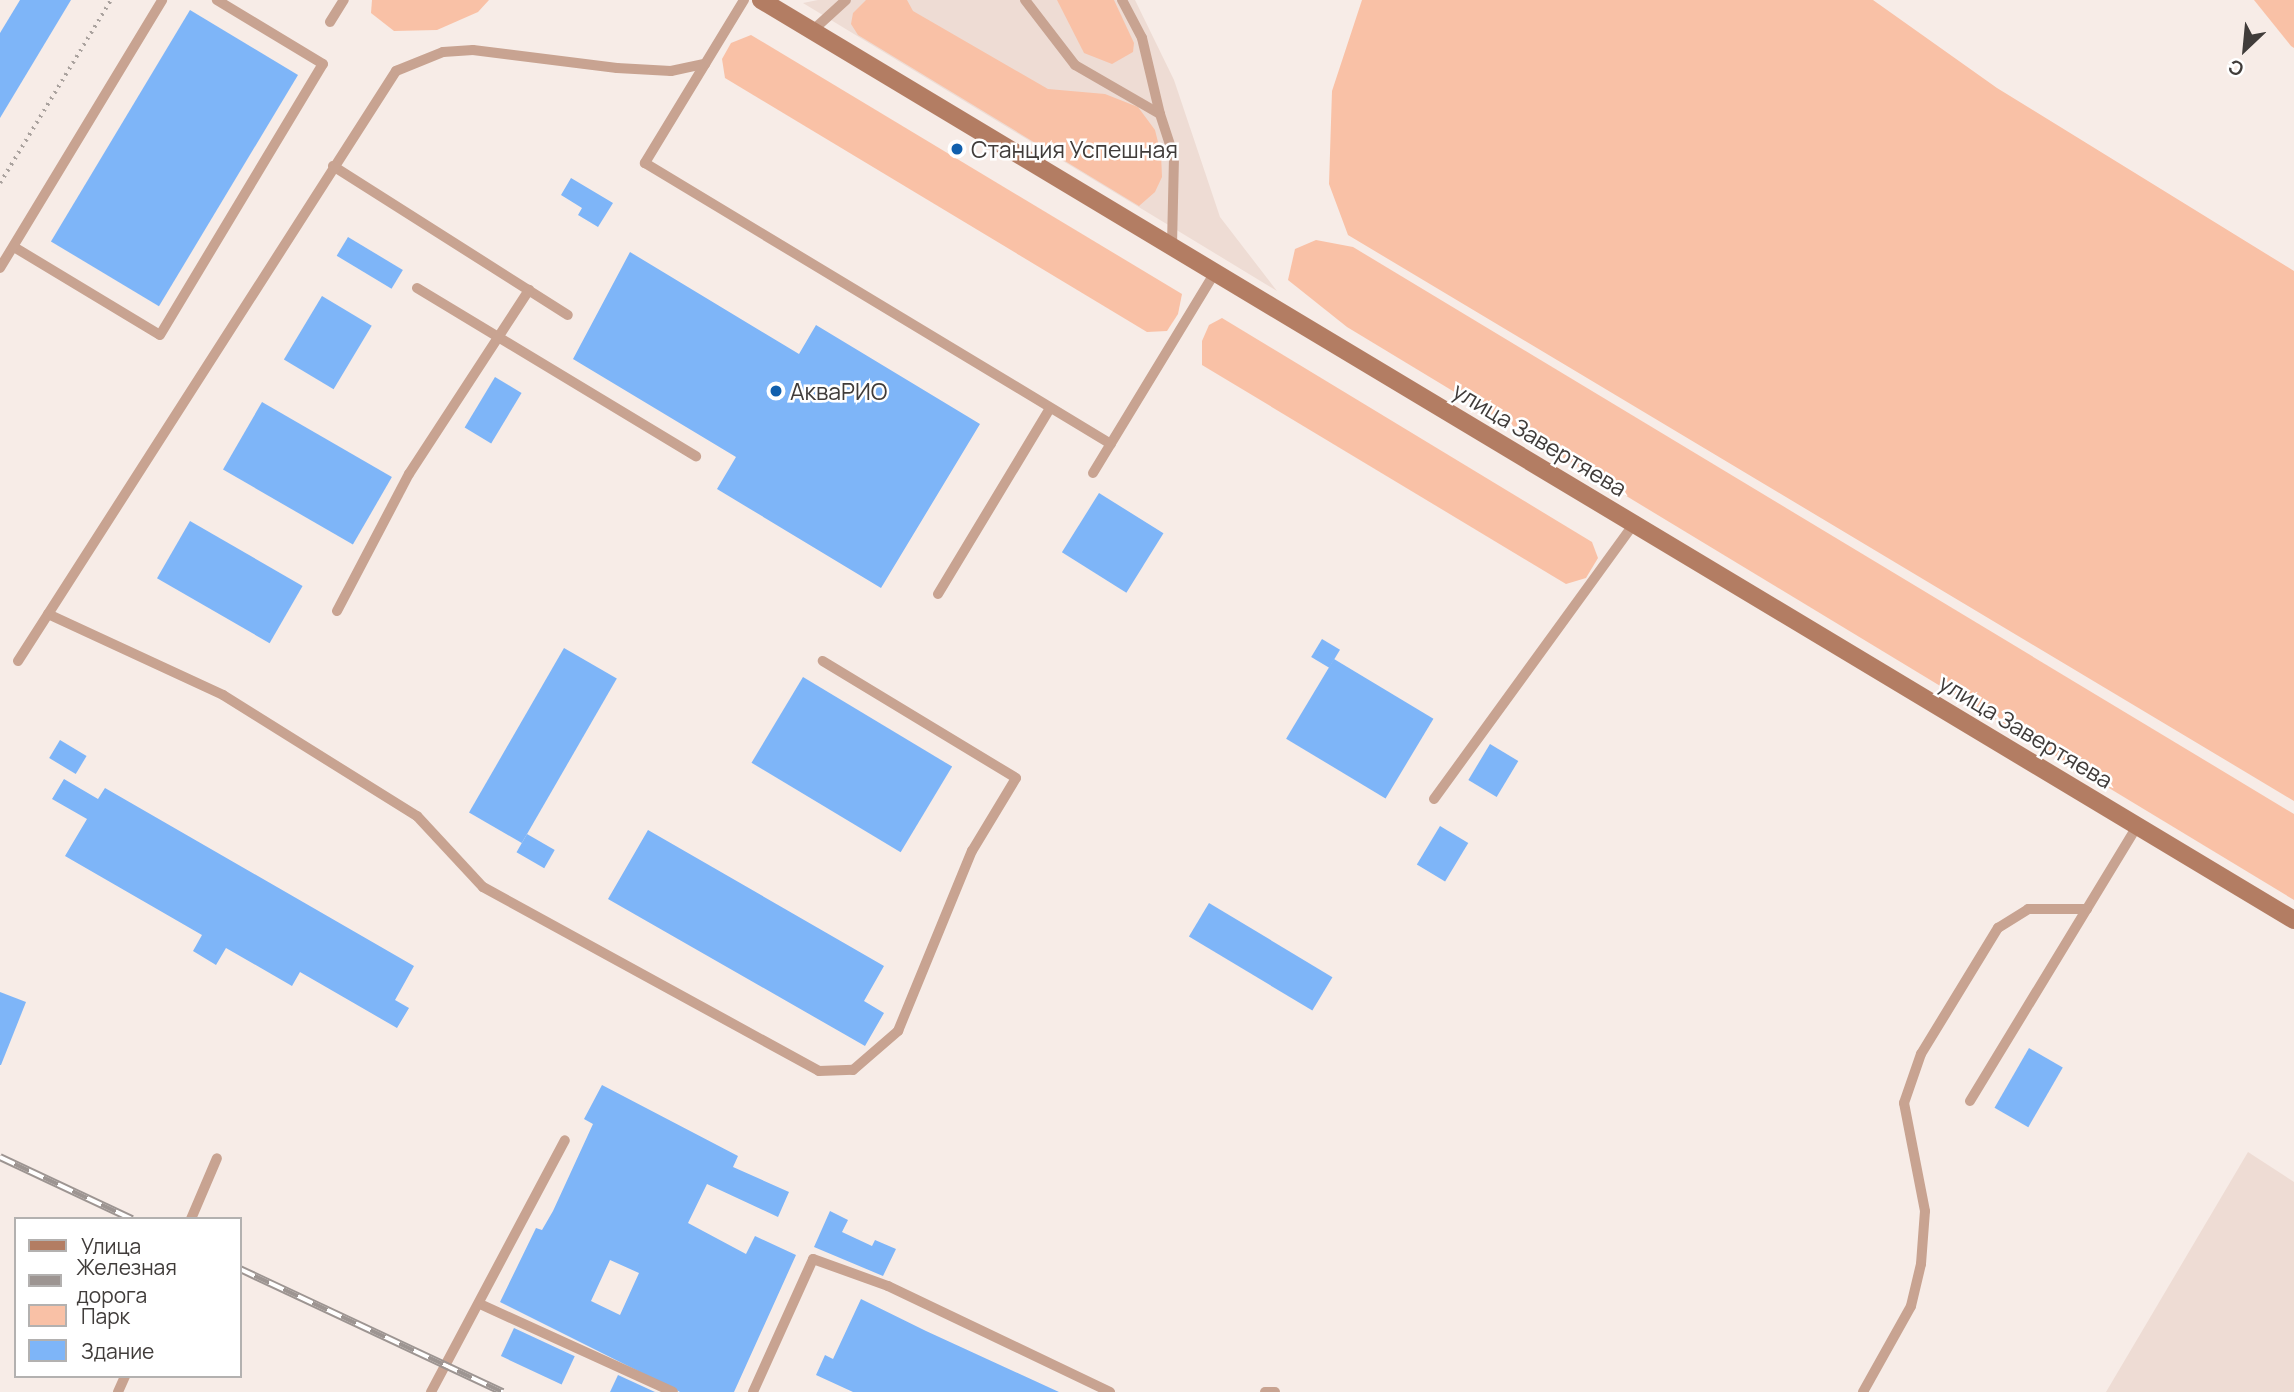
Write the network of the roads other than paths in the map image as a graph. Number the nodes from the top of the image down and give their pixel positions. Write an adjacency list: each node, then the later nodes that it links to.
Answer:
1 (162, 0): 14 (lane)
2 (216, 0): 14 (lane)
3 (344, 0): 9 (lane)
4 (744, 0): 11 (lane)
5 (761, 0): 10 (main road, улица Завертяева)
6 (846, 0): 10 (lane)
7 (1025, 0): 12 (lane)
8 (1122, 0): 12 (lane)
9 (330, 22)
10 (812, 31): 15 (main road, улица Завертяева)
11 (705, 64): 13 (lane); 22 (lane)
12 (1160, 114): 15 (lane)
13 (333, 166): 19 (lane); 29 (lane)
14 (14, 247): 16 (lane)
15 (1172, 249): 17 (main road, улица Завертяева)
16 (0, 268)
17 (1214, 274): 23 (lane); 26 (main road, улица Завертяева)
18 (417, 288): 21 (lane)
19 (529, 290): 20 (lane); 21 (lane)
20 (568, 314)
21 (498, 337): 24 (lane); 28 (lane)
22 (1050, 408): 23 (lane); 27 (lane)
23 (1111, 444): 25 (lane)
24 (696, 456)
25 (1093, 473)
26 (1634, 524): 32 (lane); 33 (main road, улица Завертяева)
27 (937, 594)
28 (337, 611)
29 (48, 614): 30 (lane); 31 (lane)
30 (822, 661)
31 (18, 662)
32 (1434, 799)
33 (2137, 826): 34 (lane); 35 (main road, улица Завертяева)
34 (2087, 909): 36 (lane); 47 (lane)
35 (2294, 920)
36 (1970, 1101)
37 (565, 1140): 40 (lane)
38 (217, 1158): 39 (lane)
39 (192, 1217)
40 (480, 1304): 41 (lane); 42 (lane)
41 (431, 1392)
42 (673, 1392)
43 (753, 1392): 44 (lane)
44 (1110, 1392)
45 (1265, 1392): 46 (lane)
46 (1275, 1392)
47 (1863, 1392)

